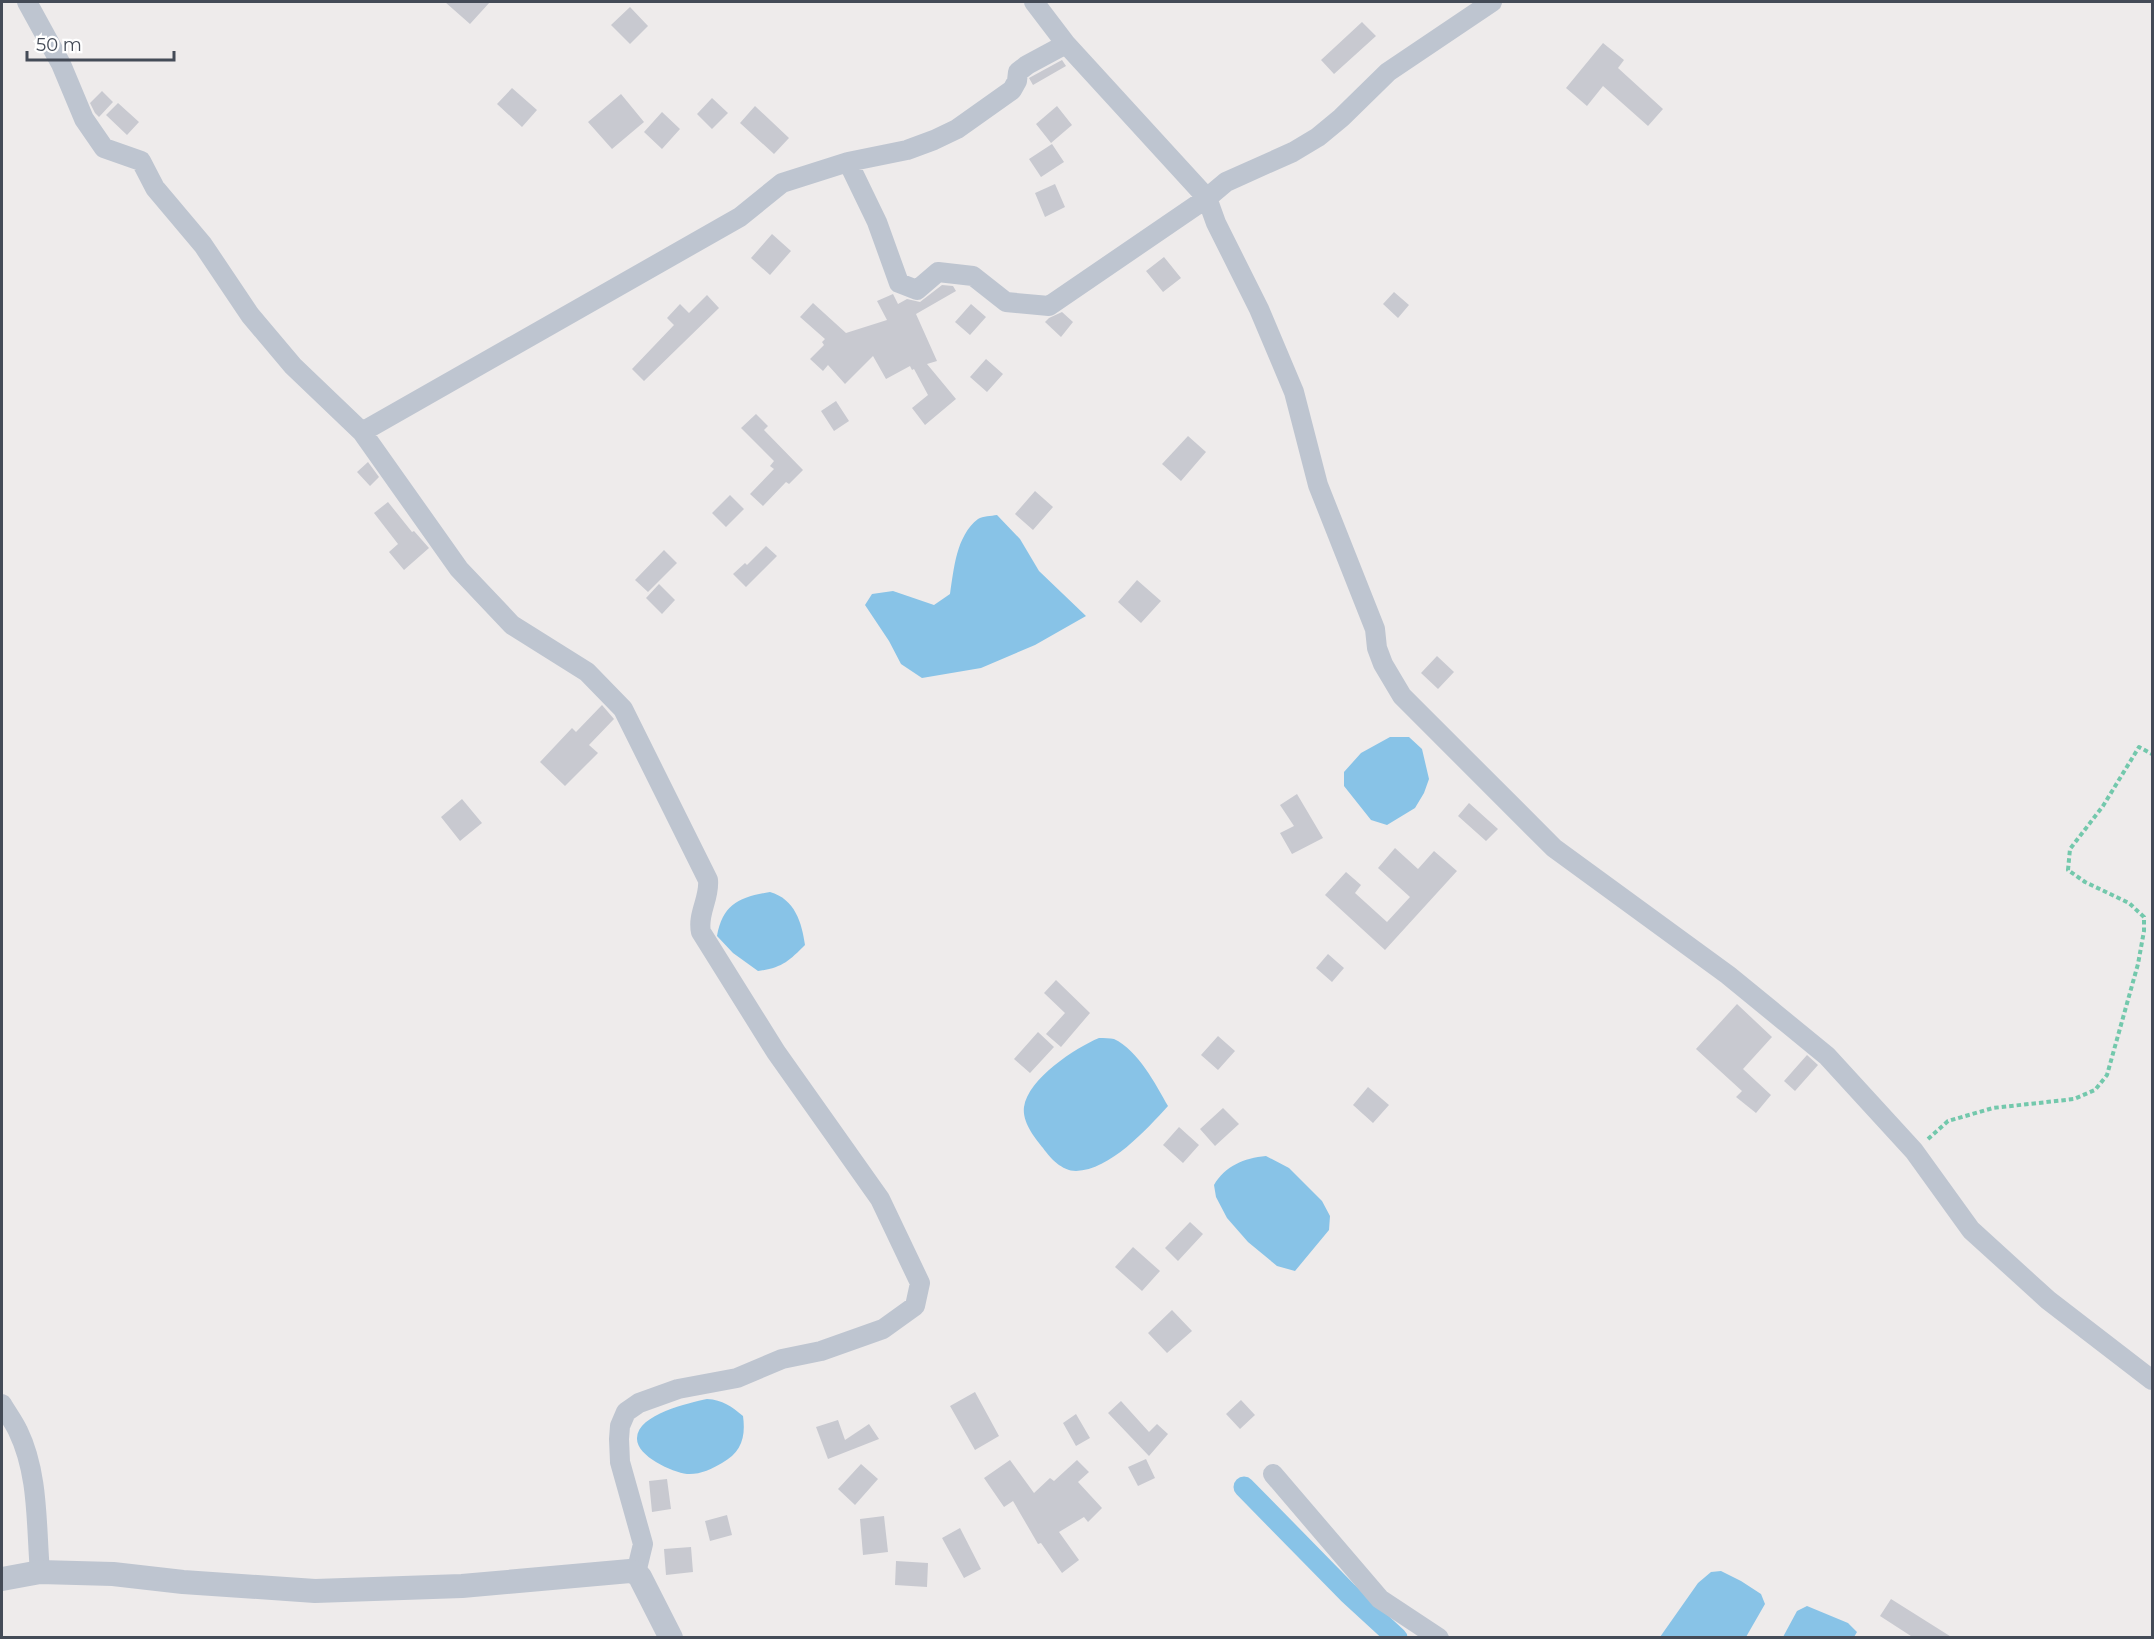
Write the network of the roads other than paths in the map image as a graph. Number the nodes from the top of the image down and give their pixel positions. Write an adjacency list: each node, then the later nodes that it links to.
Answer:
1 (27, 2): 7 (street)
2 (1034, 2): 4 (street)
3 (1492, 2): 6 (street)
4 (1066, 44): 5 (street); 6 (street)
5 (848, 162): 6 (street); 7 (street)
6 (1207, 198): 8 (street)
7 (362, 432): 12 (street)
8 (2152, 1380)
9 (2, 1404): 11 (street)
10 (1273, 1474): 15 (street)
11 (40, 1572): 12 (street); 13 (street)
12 (636, 1573): 14 (street)
13 (2, 1579)
14 (671, 1638)
15 (1439, 1638)

